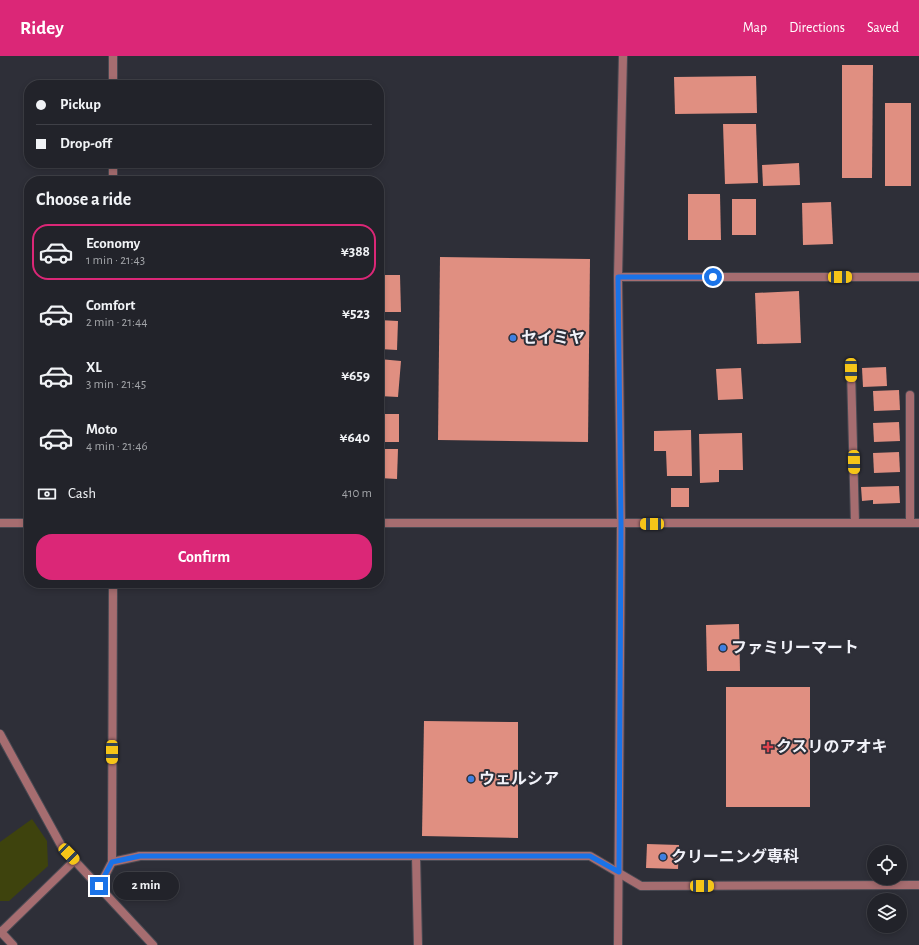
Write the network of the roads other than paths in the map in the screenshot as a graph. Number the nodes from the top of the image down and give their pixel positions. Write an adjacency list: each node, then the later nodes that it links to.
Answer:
1 (113, 56): 3 (street)
2 (622, 56): 4 (street)
3 (113, 80)
4 (618, 277): 5 (street); 14 (street)
5 (919, 277)
6 (851, 370): 11 (street)
7 (910, 395): 12 (street)
8 (0, 523): 9 (street)
9 (24, 523)
10 (384, 523): 14 (street)
11 (855, 523): 12 (street); 14 (street)
12 (910, 523): 13 (street)
13 (919, 523)
14 (621, 524): 20 (street)
15 (114, 588): 19 (street)
16 (0, 734): 18 (street)
17 (416, 856): 19 (street); 20 (street); 26 (street)
18 (75, 860): 22 (street); 23 (street)
19 (112, 862): 22 (street)
20 (619, 872): 21 (street); 27 (street)
21 (919, 885)
22 (99, 886): 25 (street)
23 (1, 932): 24 (street)
24 (13, 945)
25 (153, 945)
26 (418, 945)
27 (618, 945)

